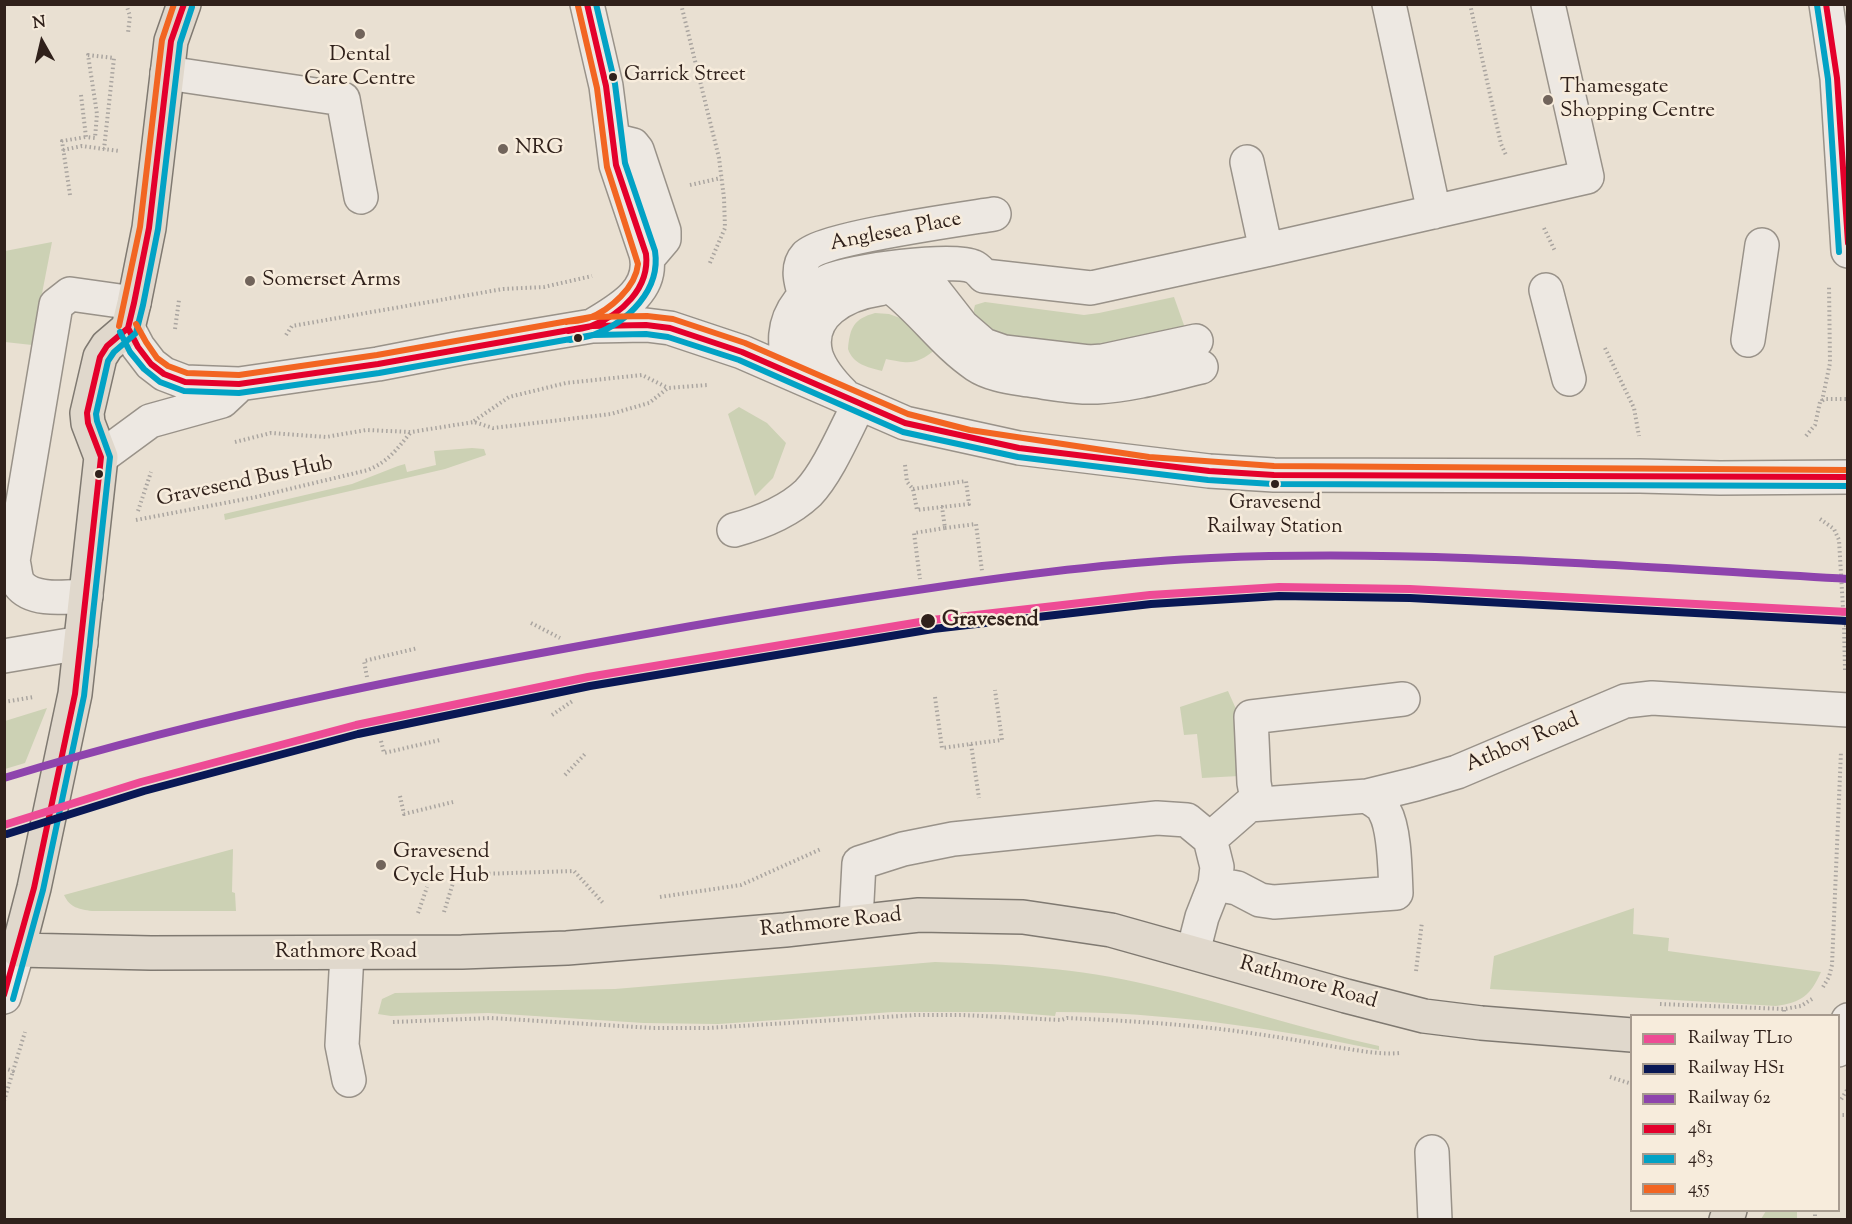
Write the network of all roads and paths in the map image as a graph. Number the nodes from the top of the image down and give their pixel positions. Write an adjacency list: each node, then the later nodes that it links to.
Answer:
1 (159, 4): 9 (main road)
2 (184, 4): 9 (main road)
3 (587, 4): 12 (street)
4 (607, 4): 12 (street)
5 (681, 4): 18 (path)
6 (1389, 4): 22 (street)
7 (1548, 4): 22 (street)
8 (1826, 4): 26 (street)
9 (171, 41): 10 (main road)
10 (167, 73): 21 (street); 35 (main road)
11 (81, 94): 13 (path)
12 (609, 106): 36 (street)
13 (87, 136): 15 (path); 16 (path)
14 (82, 146): 16 (path)
15 (104, 149)
16 (63, 150): 20 (path)
17 (1247, 162): 25 (street)
18 (722, 178): 19 (path); 27 (path)
19 (689, 186)
20 (70, 195)
21 (361, 197)
22 (1434, 212): 25 (street)
23 (994, 214): 33 (street, Anglesea Place)
24 (1762, 245): 38 (street)
25 (1266, 250): 30 (street)
26 (1848, 251)
27 (709, 265)
28 (598, 274): 39 (path)
29 (900, 275): 30 (street); 33 (street); 34 (street); 34 (street); 46 (street)
30 (984, 276): 34 (street)
31 (1546, 290): 41 (street)
32 (180, 292): 37 (path)
33 (805, 296): 40 (street)
34 (939, 296)
35 (131, 315): 42 (street); 51 (main road); 61 (street)
36 (592, 326): 40 (street); 42 (street)
37 (175, 334)
38 (1748, 340)
39 (284, 341)
40 (789, 372): 46 (street)
41 (1569, 379)
42 (239, 384): 51 (street)
43 (694, 385): 44 (path, Gravesend Bus Hub)
44 (668, 388): 47 (path, Gravesend Bus Hub); 47 (path, Gravesend Bus Hub)
45 (1848, 399): 49 (path)
46 (852, 400): 55 (street); 59 (street)
47 (474, 422): 48 (path, Gravesend Bus Hub)
48 (411, 432): 50 (path, Gravesend Bus Hub); 53 (path, Gravesend Bus Hub)
49 (1800, 440)
50 (227, 444)
51 (101, 456): 64 (main road)
52 (1848, 466): 55 (street)
53 (153, 469)
54 (906, 471): 56 (path)
55 (1847, 478)
56 (913, 489): 57 (path); 57 (path)
57 (942, 507): 58 (path)
58 (945, 528): 62 (path); 63 (path)
59 (734, 530)
60 (1837, 535): 66 (path)
61 (10, 570): 64 (street)
62 (982, 571)
63 (920, 579)
64 (86, 596): 68 (main road)
65 (531, 623): 67 (path)
66 (1846, 625): 71 (path)
67 (560, 638)
68 (81, 643): 70 (street); 104 (main road)
69 (418, 648): 72 (path)
70 (4, 657)
71 (1845, 672)
72 (367, 677)
73 (995, 690): 83 (path)
74 (42, 696): 78 (path)
75 (935, 697): 83 (path)
76 (1403, 699): 90 (street)
77 (574, 700): 80 (path)
78 (4, 702)
79 (1848, 710): 88 (street, Athboy Road)
80 (552, 715)
81 (440, 740): 82 (path)
82 (381, 741)
83 (971, 744): 91 (path)
84 (1842, 744): 110 (path)
85 (585, 754): 86 (path)
86 (565, 775)
87 (400, 796): 89 (path)
88 (1367, 796): 90 (street, Athboy Road); 96 (street)
89 (453, 802)
90 (1258, 804): 92 (street, Athboy Road)
91 (981, 807)
92 (1210, 838): 96 (street); 103 (street)
93 (828, 847): 98 (path)
94 (480, 874): 99 (path)
95 (453, 883): 101 (path)
96 (1215, 885): 105 (street)
97 (427, 886): 102 (path)
98 (650, 898)
99 (593, 906)
100 (1422, 916): 107 (path)
101 (443, 919)
102 (416, 920)
103 (856, 920): 105 (main road, Rathmore Road); 106 (main road, Rathmore Road)
104 (18, 950): 106 (main road, Rathmore Road); 108 (street)
105 (1193, 952): 114 (main road, Rathmore Road)
106 (347, 954): 119 (street)
107 (1415, 978)
108 (4, 997)
109 (1652, 1003): 110 (path)
110 (1784, 1009): 111 (path)
111 (1784, 1014)
112 (1848, 1020): 115 (street)
113 (393, 1022): 116 (path)
114 (1630, 1035)
115 (1840, 1047)
116 (1388, 1054)
117 (13, 1071): 121 (path)
118 (1606, 1076): 120 (path)
119 (349, 1080)
120 (1630, 1083)
121 (4, 1101)
122 (1432, 1152): 123 (street)
123 (1435, 1220)

